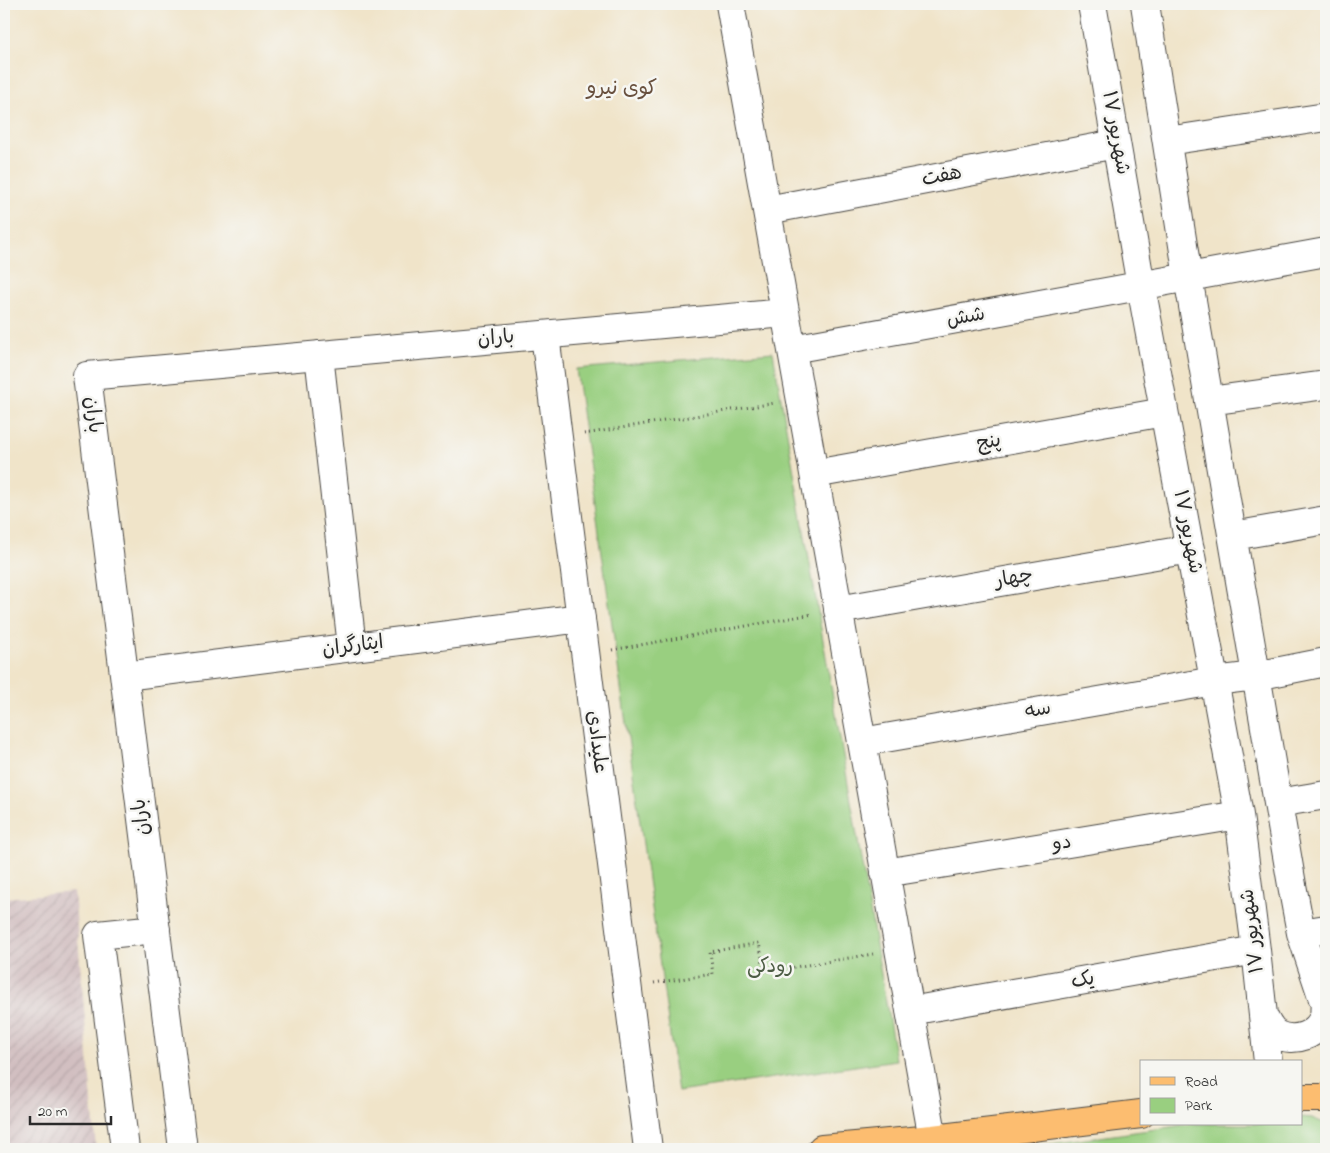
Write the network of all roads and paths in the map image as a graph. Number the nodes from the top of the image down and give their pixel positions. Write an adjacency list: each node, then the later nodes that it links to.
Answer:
1 (730, 4): 7 (street)
2 (1092, 4): 6 (street, ۱۷ شهریور)
3 (1146, 4): 5 (street)
4 (1326, 117): 5 (street)
5 (1167, 141): 9 (street)
6 (1116, 144): 7 (street, هفت); 10 (street, ۱۷ شهریور)
7 (767, 210): 11 (street)
8 (1326, 252): 9 (street)
9 (1188, 277): 10 (street, شش); 17 (street)
10 (1141, 286): 13 (street, شش); 18 (street, ۱۷ شهریور)
11 (785, 313): 12 (street, باران); 13 (street)
12 (545, 335): 14 (street, باران); 19 (street, علیدادی)
13 (792, 349): 16 (street)
14 (319, 355): 26 (street); 29 (street, باران)
15 (1326, 385): 17 (street)
16 (800, 399): 19 (path); 20 (street)
17 (1209, 401): 22 (street)
18 (1164, 412): 20 (street, پنج); 23 (street, ۱۷ شهریور)
19 (558, 438): 25 (street, علیدادی)
20 (814, 474): 24 (street)
21 (1326, 520): 22 (street)
22 (1233, 536): 30 (street)
23 (1190, 548): 24 (street, چهار); 31 (street, ۱۷ شهریور)
24 (838, 610): 27 (path); 32 (street)
25 (581, 618): 26 (street, ایثارگران); 27 (street, علیدادی)
26 (352, 647): 29 (street, ایثارگران)
27 (585, 655): 41 (street, علیدادی)
28 (1326, 662): 30 (street)
29 (125, 676): 37 (street, باران)
30 (1256, 676): 31 (street, سه); 34 (street)
31 (1214, 681): 32 (street, سه); 35 (street, ۱۷ شهریور)
32 (862, 742): 36 (street)
33 (1326, 795): 34 (street)
34 (1278, 803): 38 (street)
35 (1239, 815): 36 (street, دو); 40 (street, ۱۷ شهریور)
36 (885, 873): 39 (street)
37 (156, 929): 50 (street); 51 (street, باران)
38 (1314, 931): 42 (street)
39 (899, 950): 41 (path); 43 (street)
40 (1256, 950): 43 (street, یک); 44 (street, ۱۷ شهریور)
41 (627, 988): 52 (street, علیدادی)
42 (1326, 1006): 44 (street)
43 (910, 1011): 49 (street)
44 (1263, 1015): 45 (street, ۱۷ شهریور)
45 (1268, 1060)
46 (1302, 1098): 47 (main road)
47 (1326, 1098)
48 (1140, 1114): 49 (main road)
49 (933, 1139): 53 (main road)
50 (124, 1149)
51 (183, 1149)
52 (648, 1149)
53 (822, 1149)

